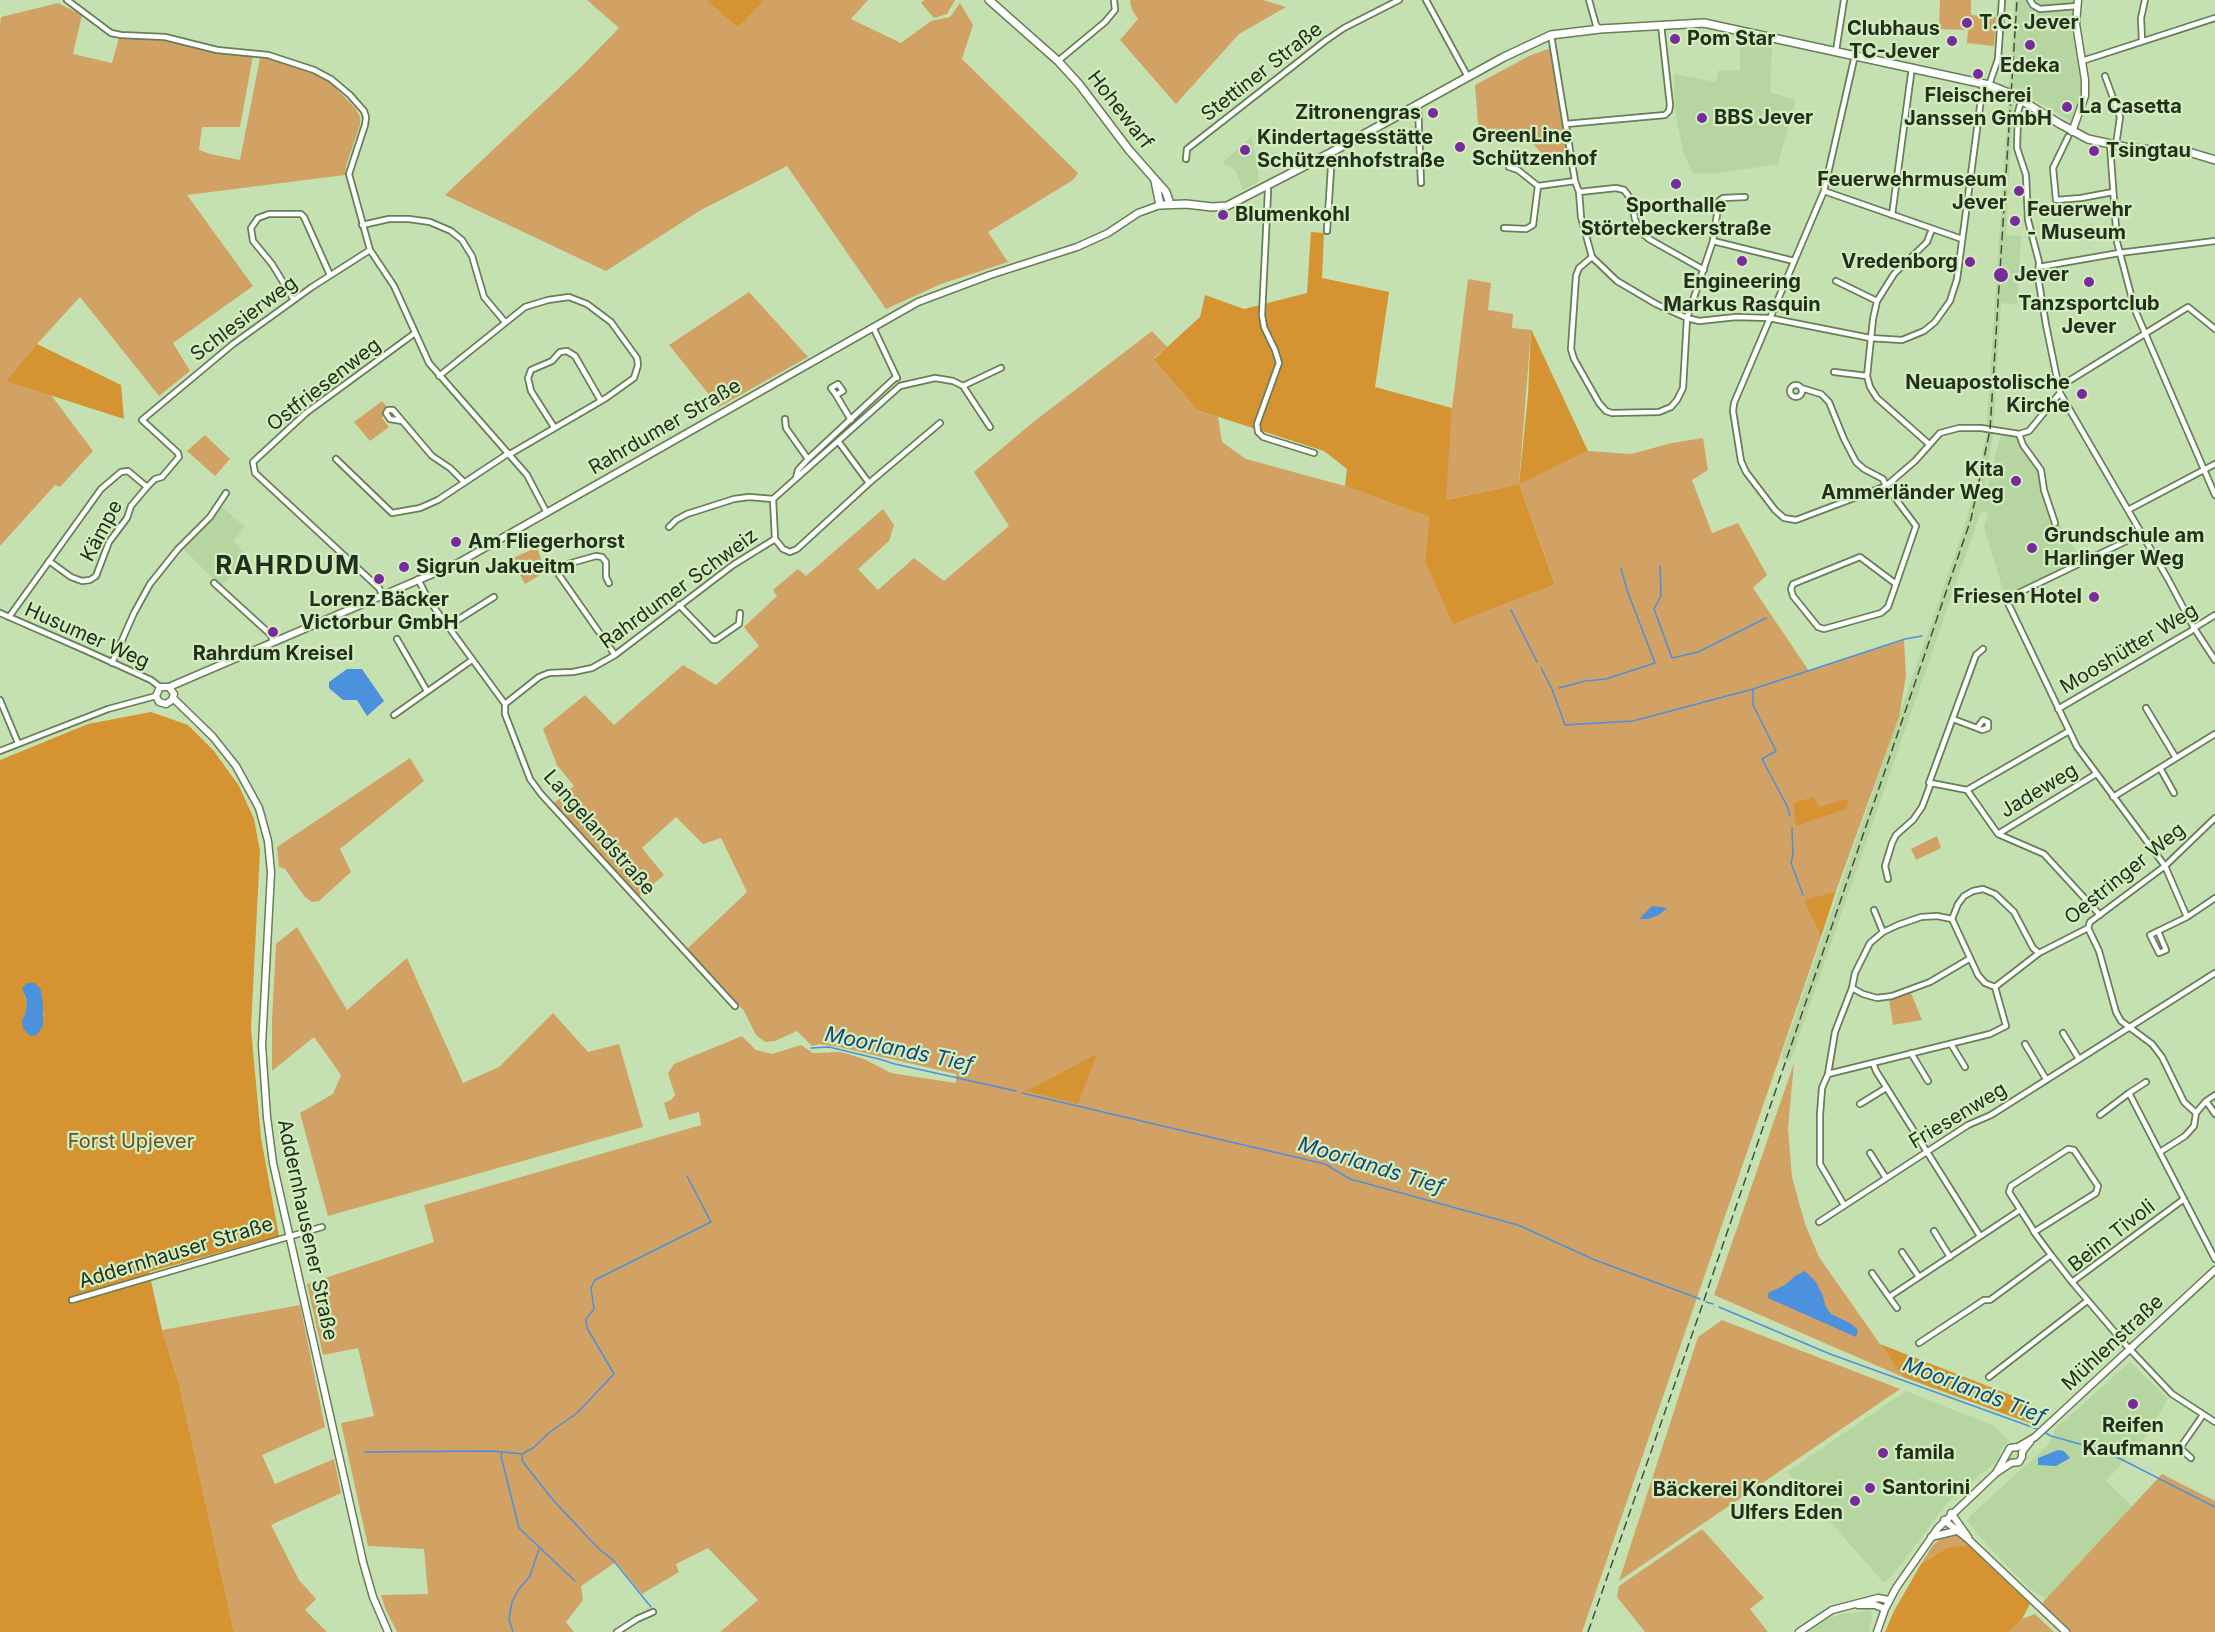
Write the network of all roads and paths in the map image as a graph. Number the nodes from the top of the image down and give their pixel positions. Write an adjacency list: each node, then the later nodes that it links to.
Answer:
1 (67, 0): 46 (street)
2 (989, 0): 19 (main road, Hohewarf)
3 (1114, 0): 19 (street)
4 (1399, 0): 31 (street, Stettiner Straße)
5 (1426, 0): 23 (street)
6 (1589, 0): 14 (street)
7 (1844, 0): 17 (street)
8 (2002, 0): 24 (street)
9 (2030, 0): 11 (street)
10 (2145, 0): 16 (street)
11 (2077, 3): 20 (street)
12 (2215, 18): 16 (street)
13 (1661, 25): 14 (main road); 17 (main road); 27 (street)
14 (1599, 29): 15 (main road)
15 (1551, 36): 23 (main road); 27 (street)
16 (2142, 41): 20 (street)
17 (1836, 51): 18 (main road)
18 (1855, 55): 21 (main road); 39 (street)
19 (1058, 61): 34 (main road, Hohewarf)
20 (2082, 61): 28 (street)
21 (1912, 67): 24 (main road); 45 (street)
22 (2105, 76): 29 (street)
23 (1468, 77): 26 (main road)
24 (1986, 84): 25 (main road); 50 (street)
25 (2021, 101): 28 (main road); 57 (street)
26 (1418, 104): 30 (main road); 36 (street)
27 (1566, 124): 35 (street)
28 (2070, 134): 29 (main road); 41 (street)
29 (2113, 146): 32 (main road); 41 (street)
30 (1330, 153): 37 (main road); 49 (street)
31 (1186, 159)
32 (2215, 160)
33 (1509, 167): 38 (street)
34 (1155, 181): 43 (main road, Hohewarf); 44 (main road, Hohewarf)
35 (1575, 181): 38 (street); 40 (street)
36 (1421, 183)
37 (1267, 186): 43 (main road); 92 (street)
38 (1538, 186): 47 (street)
39 (1824, 191): 45 (street); 56 (street)
40 (1579, 192): 55 (street); 58 (street)
41 (2113, 192): 54 (street)
42 (1744, 197): 51 (street)
43 (1170, 204): 44 (main road)
44 (1160, 205): 66 (street, Rahrdumer Straße)
45 (1892, 215): 48 (street)
46 (362, 225): 53 (street); 65 (street)
47 (1504, 228)
48 (1932, 228): 50 (street); 62 (street)
49 (1327, 231)
50 (1962, 239): 70 (street)
51 (1713, 241): 56 (street); 58 (street)
52 (2215, 241): 54 (street)
53 (370, 250): 59 (street, Schlesierweg); 68 (street)
54 (2119, 253): 57 (street); 69 (street)
55 (1592, 257): 63 (street); 63 (street)
56 (1794, 261): 64 (street)
57 (2039, 267): 78 (street)
58 (1704, 270): 63 (street)
59 (330, 275): 61 (street, Schlesierweg); 61 (street)
60 (1836, 281): 62 (street)
61 (294, 300): 102 (street, Schlesierweg)
62 (1877, 301): 70 (street)
63 (1687, 318): 64 (street)
64 (1769, 318): 70 (street); 101 (street)
65 (505, 322): 73 (street); 82 (street)
66 (873, 327): 75 (street); 107 (street, Rahrdumer Straße)
67 (2215, 329): 69 (street)
68 (415, 333): 73 (street); 117 (street, Ostfriesenweg)
69 (2144, 334): 78 (street); 97 (street)
70 (1870, 338): 74 (street)
71 (1001, 368): 77 (street)
72 (1834, 372): 74 (street)
73 (439, 376): 93 (street)
74 (1867, 376): 91 (street)
75 (896, 377): 76 (street); 84 (street)
76 (900, 386): 77 (street); 90 (street)
77 (963, 386): 88 (street)
78 (2059, 387): 80 (street)
79 (1801, 388): 101 (street)
80 (2060, 393): 89 (street); 106 (street)
81 (836, 395): 84 (street)
82 (601, 401): 87 (street); 87 (street)
83 (785, 419): 95 (street)
84 (851, 420): 95 (street)
85 (402, 421): 99 (street)
86 (940, 423): 100 (street)
87 (554, 427): 93 (street)
88 (990, 427)
89 (2019, 434): 91 (street); 108 (street)
90 (838, 441): 98 (street); 100 (street)
91 (1929, 444): 101 (street)
92 (1314, 453)
93 (510, 454): 99 (street); 107 (street)
94 (336, 459): 99 (street)
95 (808, 459): 98 (street)
96 (2215, 464): 97 (street)
97 (2204, 470): 104 (street); 106 (street)
98 (796, 478): 105 (street)
99 (464, 482)
100 (868, 483): 111 (street)
101 (1886, 486): 116 (street)
102 (147, 487): 112 (street); 112 (street, Kämpe)
103 (226, 493): 132 (street)
104 (2215, 495)
105 (773, 499): 109 (street); 111 (street, Rahrdumer Schweiz)
106 (2128, 510): 110 (street)
107 (547, 513): 113 (street, Rahrdumer Straße)
108 (2055, 523)
109 (669, 527)
110 (2141, 534): 125 (street); 140 (street)
111 (775, 539): 119 (street, Rahrdumer Schweiz)
112 (49, 561): 123 (street)
113 (418, 579): 117 (street, Rahrdumer Straße); 124 (street, Langelandstraße)
114 (214, 583): 127 (street)
115 (609, 583): 129 (street)
116 (1896, 584): 116 (street)
117 (382, 594): 127 (street, Rahrdumer Straße)
118 (495, 597): 124 (street)
119 (679, 605): 121 (street); 129 (street, Rahrdumer Schweiz)
120 (0, 613): 123 (street, Husumer Weg)
121 (740, 613)
122 (2215, 615): 125 (street, Mooshütter Weg)
123 (9, 617): 132 (street, Husumer Weg)
124 (448, 626): 130 (street, Langelandstraße)
125 (2194, 628): 131 (street); 140 (street, Mooshütter Weg)
126 (397, 639): 134 (street)
127 (273, 641): 135 (street, Rahrdumer Straße)
128 (1983, 649): 142 (street)
129 (615, 655): 138 (street, Rahrdumer Schweiz)
130 (472, 660): 134 (street); 138 (street, Langelandstraße)
131 (2215, 660)
132 (112, 663): 133 (street, Husumer Weg)
133 (160, 687): 135 (street); 136 (street)
134 (427, 691): 141 (street)
135 (171, 695): 136 (street); 204 (street, Addernhausener Straße)
136 (157, 698): 146 (street)
137 (0, 700): 146 (street)
138 (505, 704): 172 (street, Langelandstraße)
139 (2146, 708): 148 (street)
140 (2058, 709): 144 (street)
141 (394, 715)
142 (1953, 719): 143 (street); 151 (street)
143 (1977, 728)
144 (2069, 731): 150 (street); 152 (street)
145 (2215, 734): 148 (street)
146 (18, 743): 147 (street)
147 (0, 751)
148 (2176, 758): 149 (street)
149 (2160, 768): 153 (street); 154 (street)
150 (2096, 774): 154 (street); 156 (street, Jadeweg)
151 (1930, 783): 152 (street); 158 (street)
152 (1967, 790): 156 (street)
153 (2174, 793)
154 (2113, 797): 157 (street)
155 (2215, 818): 157 (street, Oestringer Weg)
156 (1998, 834): 161 (street)
157 (2165, 866): 161 (street, Oestringer Weg); 162 (street)
158 (1888, 879)
159 (2215, 898): 162 (street)
160 (1874, 910): 166 (street)
161 (2100, 915): 164 (street, Oestringer Weg)
162 (2187, 917): 165 (street)
163 (1952, 919): 166 (street); 167 (street); 168 (street)
164 (2088, 928): 167 (street, Oestringer Weg); 173 (street)
165 (2158, 931)
166 (1883, 932): 171 (street)
167 (2039, 953): 170 (street, Oestringer Weg)
168 (1969, 959): 170 (street); 171 (street)
169 (2215, 974): 173 (street, Friesenweg)
170 (1995, 987): 175 (street)
171 (1852, 988): 181 (street)
172 (735, 1006)
173 (2129, 1026): 178 (street, Friesenweg); 190 (street)
174 (2063, 1033): 178 (street)
175 (1951, 1044): 177 (street); 180 (street)
176 (2025, 1044): 182 (street)
177 (1911, 1053): 179 (street); 183 (street)
178 (2079, 1059): 182 (street, Friesenweg)
179 (1873, 1063): 181 (street); 185 (street)
180 (1965, 1067)
181 (1828, 1074): 198 (street)
182 (2046, 1079): 193 (street, Friesenweg)
183 (1928, 1081)
184 (2146, 1082): 186 (street)
185 (1886, 1088): 189 (street); 193 (street)
186 (2129, 1093): 192 (street); 194 (street)
187 (2215, 1095): 188 (street)
188 (2206, 1101): 190 (street); 191 (street)
189 (1860, 1104)
190 (2196, 1113): 194 (street)
191 (2215, 1114)
192 (2100, 1115)
193 (1926, 1152): 196 (street, Friesenweg); 205 (street)
194 (2160, 1152): 197 (street)
195 (1870, 1153): 196 (street)
196 (1886, 1178): 198 (street, Friesenweg)
197 (2184, 1199): 209 (street, Beim Tivoli); 213 (street, Beim Tivoli)
198 (1844, 1205): 200 (street, Friesenweg)
199 (2020, 1209): 203 (street); 203 (street); 205 (street)
200 (1819, 1222)
201 (322, 1227): 204 (street, Addernhauser Straße)
202 (1934, 1231): 208 (street)
203 (2034, 1232): 207 (street)
204 (288, 1235): 215 (street, Addernhauser Straße); 235 (street, Addernhausener Straße)
205 (1980, 1236): 208 (street)
206 (1902, 1252): 212 (street)
207 (2051, 1255): 213 (street); 218 (street)
208 (1950, 1257): 212 (street)
209 (2215, 1259)
210 (2215, 1270): 219 (street, Mühlenstraße)
211 (1872, 1273): 214 (street)
212 (1919, 1277): 214 (street)
213 (2072, 1282): 216 (street, Beim Tivoli)
214 (1889, 1297): 217 (street)
215 (72, 1300)
216 (2087, 1300): 219 (street, Beim Tivoli); 220 (street)
217 (1897, 1308)
218 (1919, 1343)
219 (2131, 1349): 221 (street, Beim Tivoli); 223 (street, Mühlenstraße)
220 (1989, 1377)
221 (2203, 1415): 222 (street, Beim Tivoli); 224 (street)
222 (2215, 1422)
223 (2020, 1450): 225 (street); 225 (street)
224 (2191, 1458)
225 (2009, 1460): 226 (street)
226 (1951, 1513): 227 (street); 230 (street)
227 (1944, 1520): 228 (street); 229 (street)
228 (1956, 1531): 229 (street); 230 (street)
229 (1931, 1537): 231 (street)
230 (1969, 1540): 239 (street)
231 (1889, 1600): 232 (street); 233 (street)
232 (1848, 1605): 233 (street); 237 (street)
233 (1885, 1609): 238 (street)
234 (653, 1612): 236 (street)
235 (388, 1632)
236 (617, 1632)
237 (1799, 1632)
238 (1877, 1632)
239 (2066, 1632)

